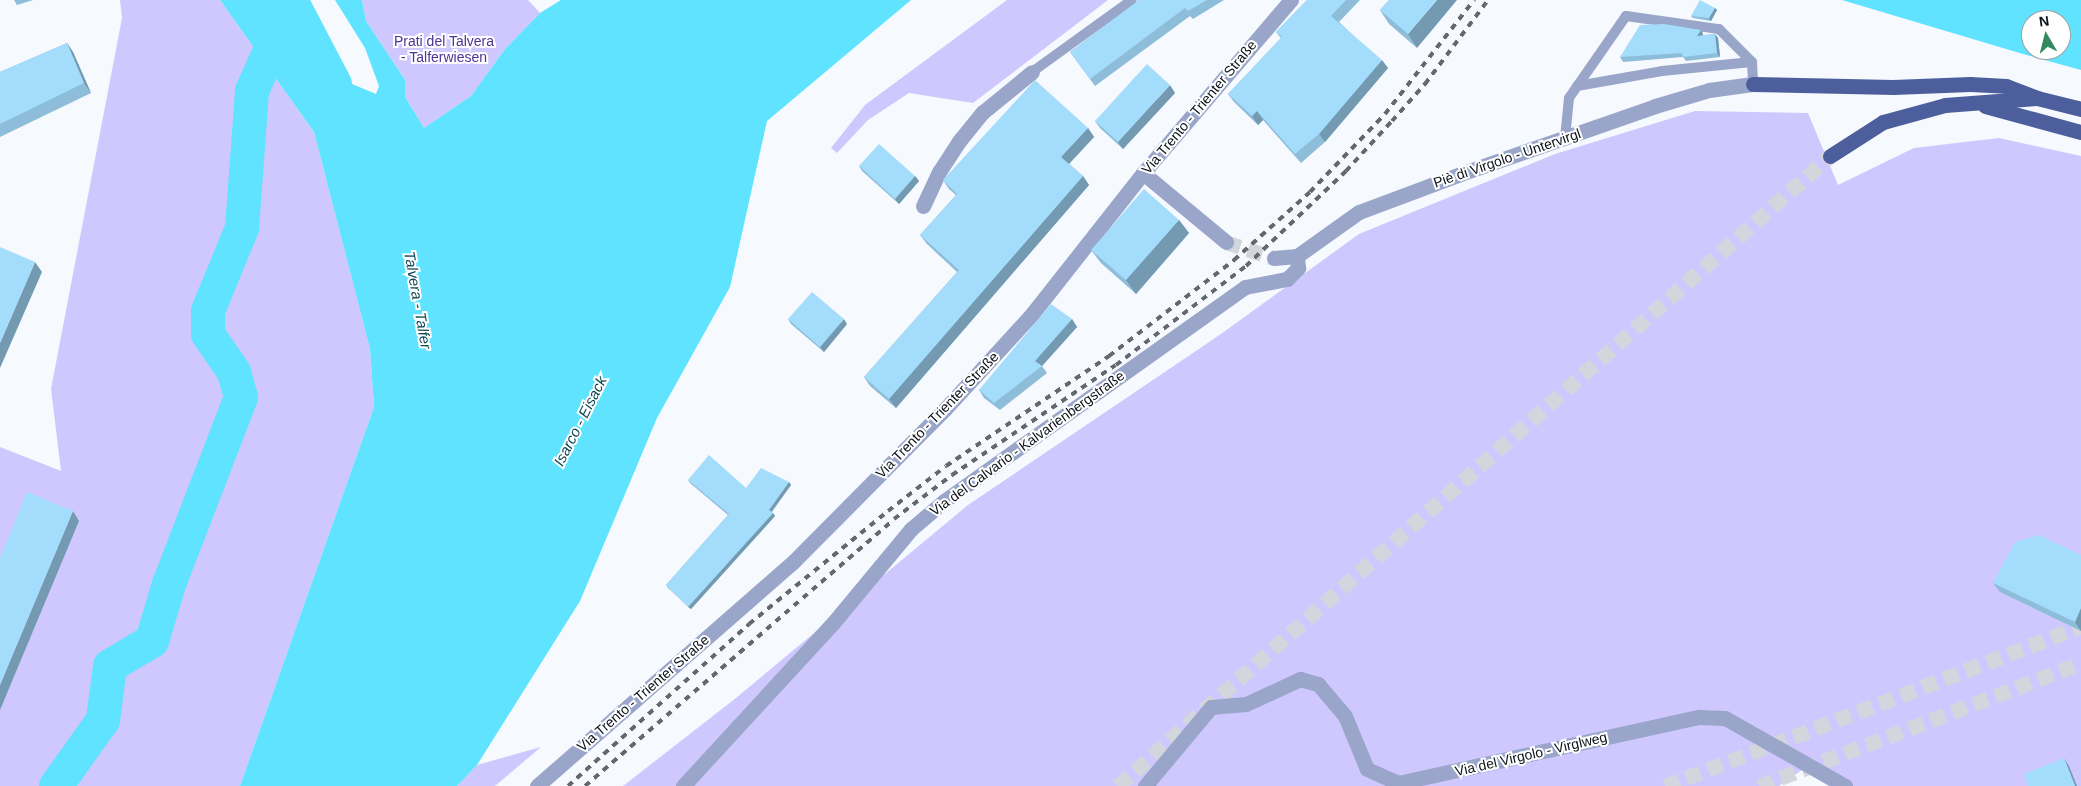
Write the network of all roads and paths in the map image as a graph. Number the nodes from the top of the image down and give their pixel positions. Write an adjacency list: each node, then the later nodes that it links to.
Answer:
1 (1132, 0): 4 (lane)
2 (1291, 0): 13 (street, Via Trento - Trienter Straße)
3 (1752, 62): 5 (lane); 6 (lane); 6 (lane)
4 (1032, 72): 14 (street)
5 (1753, 84): 7 (main road); 11 (street, Piè di Virgolo - Untervirgl)
6 (1577, 86): 11 (lane)
7 (2036, 98): 8 (main road); 9 (main road)
8 (1977, 103): 10 (main road); 12 (main road)
9 (2081, 109)
10 (2081, 132)
11 (1564, 138): 16 (street, Piè di Virgolo - Untervirgl)
12 (1830, 156)
13 (1143, 173): 15 (street); 18 (street, Via Trento - Trienter Straße)
14 (923, 206)
15 (1226, 242)
16 (1297, 256): 17 (street, Piè di Virgolo - Untervirgl); 19 (street, Via del Calvario - Kalvarienbergstraße)
17 (1274, 258)
18 (537, 786)
19 (683, 786)
20 (1145, 786): 21 (street, Via del Virgolo - Virglweg)
21 (1845, 786)

